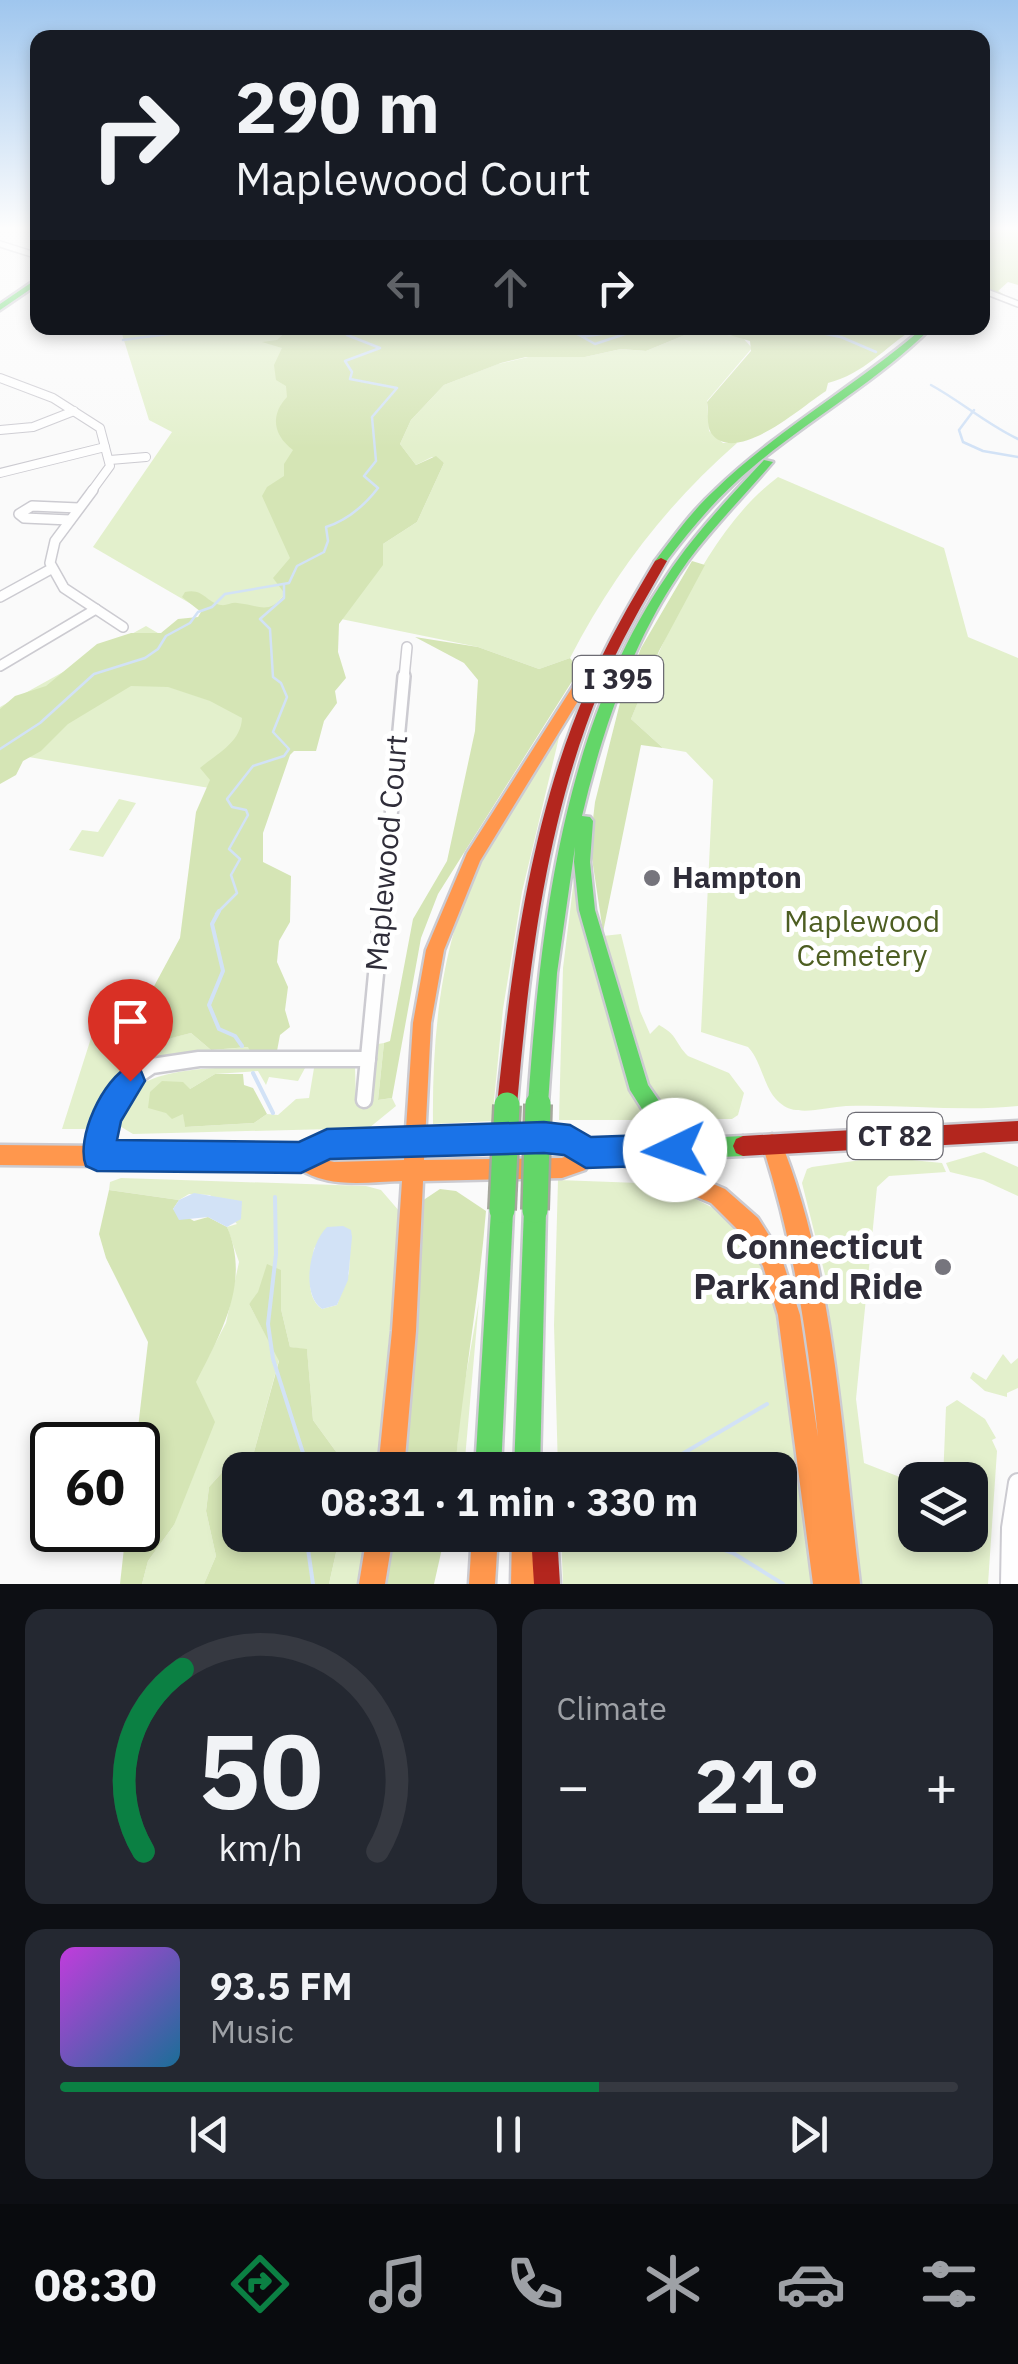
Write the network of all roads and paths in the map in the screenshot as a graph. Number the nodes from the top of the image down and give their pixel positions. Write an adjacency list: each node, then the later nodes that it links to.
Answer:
1 (920, 335): 17 (main road, I 395)
2 (936, 335): 19 (main road, I 395)
3 (0, 378): 4 (street)
4 (74, 410): 5 (street); 6 (street)
5 (0, 430)
6 (106, 447): 8 (street); 9 (street)
7 (146, 457): 8 (street)
8 (110, 460): 10 (street)
9 (0, 473)
10 (79, 508): 11 (street); 11 (street)
11 (70, 520): 12 (street)
12 (51, 569): 13 (street); 14 (street)
13 (0, 597)
14 (96, 609): 15 (street); 18 (street)
15 (124, 627)
16 (407, 647): 20 (street, Maplewood Court)
17 (610, 648): 23 (main road); 34 (main road, I 395, bridge)
18 (0, 666)
19 (585, 777): 25 (main road); 32 (main road, I 395, bridge)
20 (368, 1059): 21 (street, Maplewood Court); 29 (street)
21 (364, 1100)
22 (1018, 1131): 24 (main road, CT 82)
23 (415, 1141): 26 (main road, CT 82); 30 (main road, CT 82); 31 (main road)
24 (772, 1144): 25 (main road, CT 82); 47 (main road)
25 (700, 1148): 27 (main road, CT 82)
26 (586, 1153): 27 (main road, CT 82); 31 (main road, CT 82)
27 (617, 1153): 46 (main road)
28 (0, 1155): 29 (main road, CT 82)
29 (97, 1155): 30 (main road, CT 82)
30 (301, 1158): 31 (main road, CT 82)
31 (413, 1172): 33 (main road)
32 (531, 1364): 35 (main road, I 395); 36 (main road)
33 (393, 1452)
34 (489, 1452)
35 (528, 1452)
36 (541, 1452)
37 (1018, 1483): 48 (street)
38 (377, 1552): 42 (main road)
39 (483, 1552): 43 (main road)
40 (525, 1552): 44 (main road)
41 (545, 1552): 45 (main road)
42 (372, 1584)
43 (482, 1584)
44 (524, 1584)
45 (547, 1584)
46 (826, 1584)
47 (846, 1584)
48 (1010, 1584)

